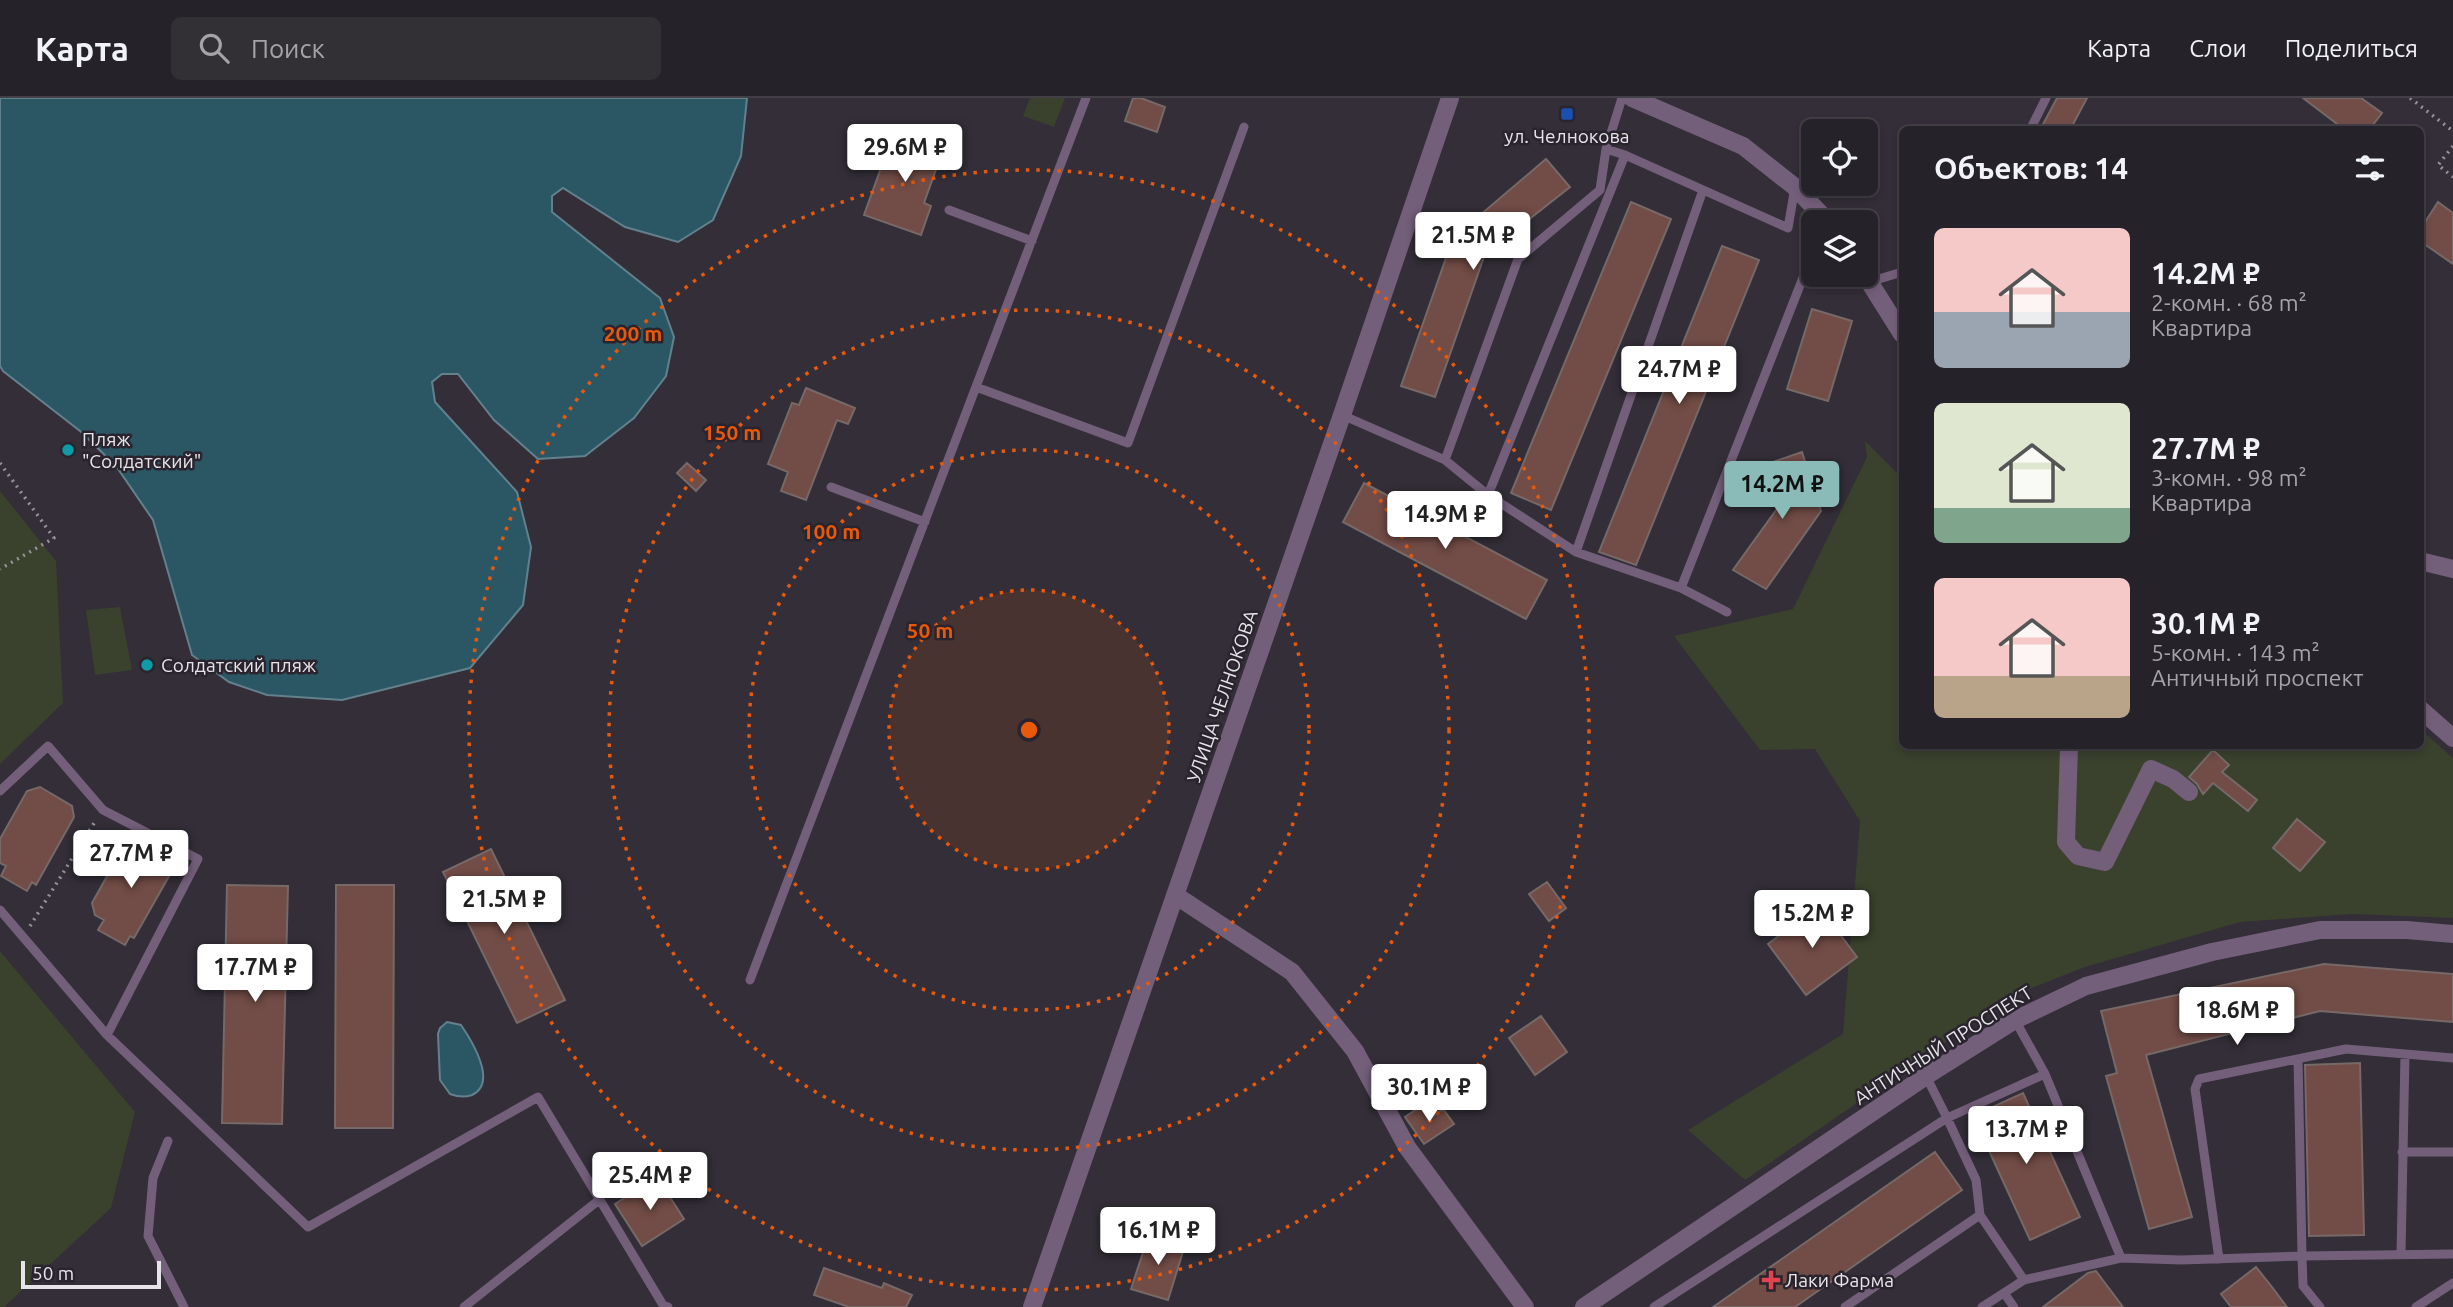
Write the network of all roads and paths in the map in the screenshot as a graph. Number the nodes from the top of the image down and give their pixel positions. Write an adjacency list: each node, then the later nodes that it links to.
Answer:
1 (1086, 98): 18 (lane)
2 (1450, 98): 25 (street, УЛИЦА ЧЕЛНОКОВА)
3 (1622, 98): 11 (lane)
4 (1632, 98): 14 (street)
5 (2046, 98): 7 (lane)
6 (2410, 98): 9 (path)
7 (2032, 126)
8 (1244, 127): 24 (lane)
9 (2453, 131)
10 (2453, 146): 13 (path)
11 (1606, 149): 12 (lane); 26 (lane)
12 (1625, 155): 15 (lane); 29 (lane)
13 (2453, 177)
14 (1795, 187): 15 (lane); 16 (street)
15 (1703, 190): 31 (lane)
16 (1817, 210)
17 (949, 211): 18 (lane)
18 (1032, 241): 24 (lane)
19 (1899, 273): 20 (lane)
20 (1878, 276)
21 (1801, 283): 35 (lane)
22 (1873, 287): 23 (street)
23 (1899, 329)
24 (976, 387): 30 (lane)
25 (1342, 415): 26 (lane); 43 (street, УЛИЦА ЧЕЛНОКОВА)
26 (1445, 460): 29 (lane)
27 (0, 463): 34 (path)
28 (831, 487): 30 (lane)
29 (1488, 495): 31 (lane)
30 (925, 522): 47 (lane)
31 (1576, 552): 35 (lane)
32 (2424, 562): 33 (street)
33 (2452, 568)
34 (0, 569)
35 (1681, 588): 36 (lane)
36 (1727, 612)
37 (2424, 713): 38 (street)
38 (2453, 738)
39 (2069, 749): 41 (street)
40 (0, 791): 42 (lane)
41 (2189, 792)
42 (103, 810): 46 (path); 49 (lane)
43 (1175, 895): 72 (street, УЛИЦА ЧЕЛНОКОВА); 73 (street)
44 (0, 910): 46 (lane)
45 (2453, 934): 48 (street, АНТИЧНЫЙ ПРОСПЕКТ)
46 (23, 936): 49 (lane)
47 (750, 980)
48 (2015, 1020): 53 (lane); 54 (street, АНТИЧНЫЙ ПРОСПЕКТ)
49 (107, 1035): 59 (lane)
50 (2405, 1054): 51 (lane); 52 (lane); 57 (lane)
51 (2453, 1058)
52 (2298, 1059): 63 (lane); 65 (lane)
53 (2045, 1074): 55 (lane); 64 (lane)
54 (1926, 1076): 55 (lane); 74 (street, АНТИЧНЫЙ ПРОСПЕКТ)
55 (1947, 1118): 60 (lane); 75 (lane)
56 (167, 1141): 69 (lane)
57 (2402, 1152): 58 (lane); 61 (lane)
58 (2453, 1152)
59 (599, 1200): 70 (lane); 71 (lane)
60 (1980, 1215): 66 (lane); 76 (lane)
61 (2401, 1254): 62 (lane); 63 (lane)
62 (2453, 1254)
63 (2302, 1256): 65 (lane); 79 (lane)
64 (2122, 1258): 65 (lane); 66 (lane)
65 (2219, 1259)
66 (2024, 1280): 68 (lane)
67 (2453, 1283): 80 (lane)
68 (2004, 1293): 77 (lane); 78 (lane)
69 (184, 1307)
70 (464, 1307)
71 (668, 1307)
72 (1032, 1307)
73 (1525, 1307)
74 (1584, 1307)
75 (1654, 1307)
76 (1845, 1307)
77 (1982, 1307)
78 (2014, 1307)
79 (2320, 1307)
80 (2416, 1307)

